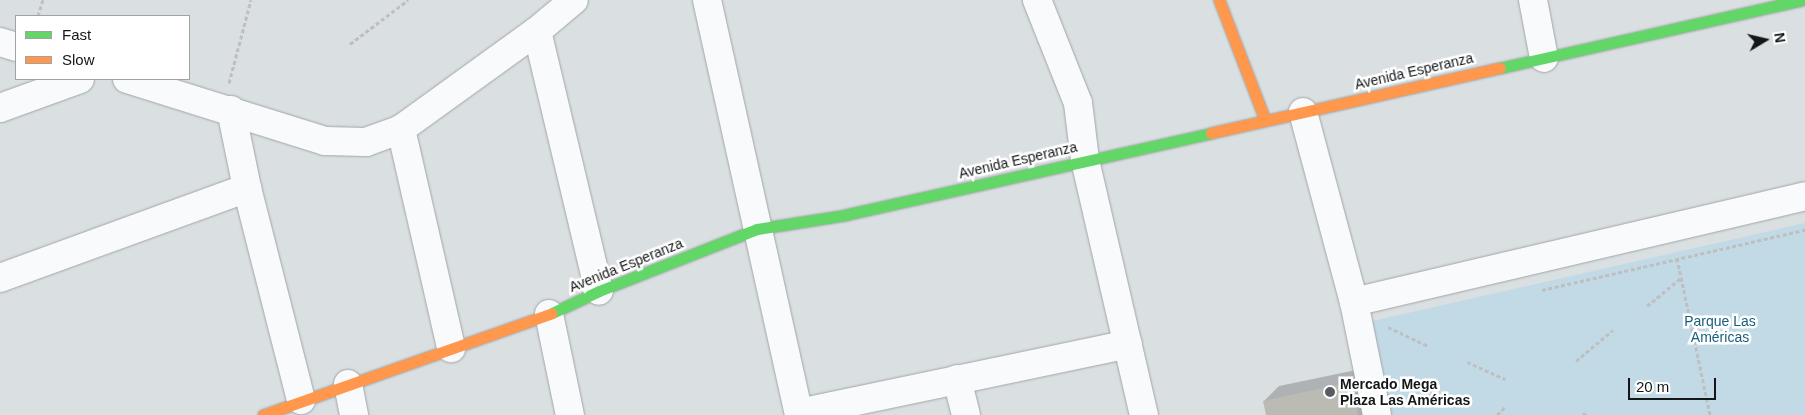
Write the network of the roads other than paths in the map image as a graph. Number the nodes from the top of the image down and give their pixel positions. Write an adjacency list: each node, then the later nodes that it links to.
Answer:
1 (574, 0): 7 (street)
2 (1037, 0): 18 (street)
3 (1219, 0): 16 (street)
4 (1533, 0): 10 (street)
5 (1801, 0): 10 (street, Avenida Esperanza)
6 (711, 1): 21 (street)
7 (537, 31): 17 (street); 23 (street)
8 (0, 42): 9 (street)
9 (15, 47)
10 (1544, 58): 15 (street, Avenida Esperanza)
11 (77, 80): 13 (street)
12 (130, 80): 14 (street)
13 (0, 108)
14 (227, 109): 17 (street); 19 (street)
15 (1303, 112): 16 (street, Avenida Esperanza); 24 (street)
16 (1265, 120): 18 (street, Avenida Esperanza)
17 (401, 129): 27 (street)
18 (1085, 160): 21 (street, Avenida Esperanza); 26 (street)
19 (247, 188): 22 (street); 30 (street)
20 (1805, 196): 24 (street)
21 (757, 229): 23 (street, Avenida Esperanza); 31 (street)
22 (0, 278)
23 (599, 291): 25 (street, Avenida Esperanza)
24 (1354, 302): 37 (street)
25 (549, 314): 27 (street, Avenida Esperanza); 34 (street)
26 (1128, 344): 28 (street); 36 (street)
27 (451, 348): 29 (street, Avenida Esperanza)
28 (958, 378): 31 (street); 35 (street)
29 (348, 384): 30 (street, Avenida Esperanza); 33 (street)
30 (301, 400): 32 (street, Avenida Esperanza)
31 (799, 414)
32 (263, 415)
33 (354, 415)
34 (570, 415)
35 (966, 415)
36 (1144, 415)
37 (1377, 415)

